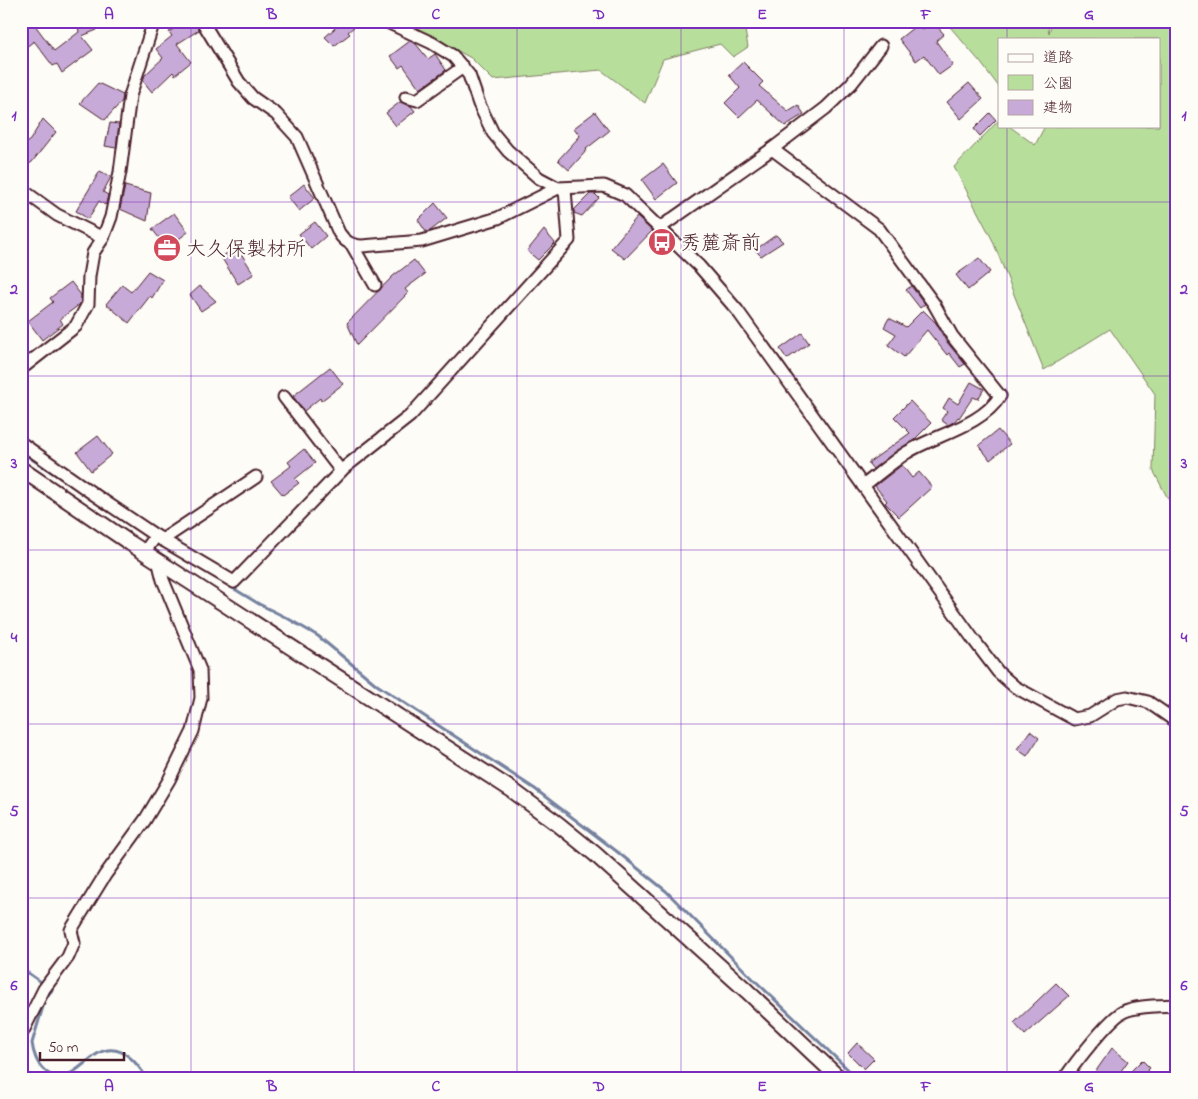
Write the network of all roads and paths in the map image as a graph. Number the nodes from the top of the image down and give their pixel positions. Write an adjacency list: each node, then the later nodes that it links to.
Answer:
1 (154, 21): 11 (street)
2 (202, 21): 12 (street)
3 (385, 21): 5 (street)
4 (881, 46): 7 (street)
5 (463, 67): 6 (street); 8 (street)
6 (406, 97)
7 (772, 150): 10 (street); 20 (street)
8 (562, 188): 10 (street); 12 (street); 17 (street)
9 (21, 189): 11 (street)
10 (660, 227): 20 (street)
11 (103, 238): 14 (street)
12 (352, 245): 13 (street)
13 (375, 285)
14 (21, 369)
15 (284, 397): 17 (street)
16 (21, 442): 21 (street)
17 (338, 467): 21 (street)
18 (21, 469): 21 (street)
19 (256, 477): 21 (street)
20 (863, 486): 23 (street)
21 (154, 542): 22 (street)
22 (158, 560): 25 (street); 26 (street)
23 (1177, 722)
24 (1177, 1005): 27 (street)
25 (21, 1035)
26 (839, 1078)
27 (1065, 1078)

